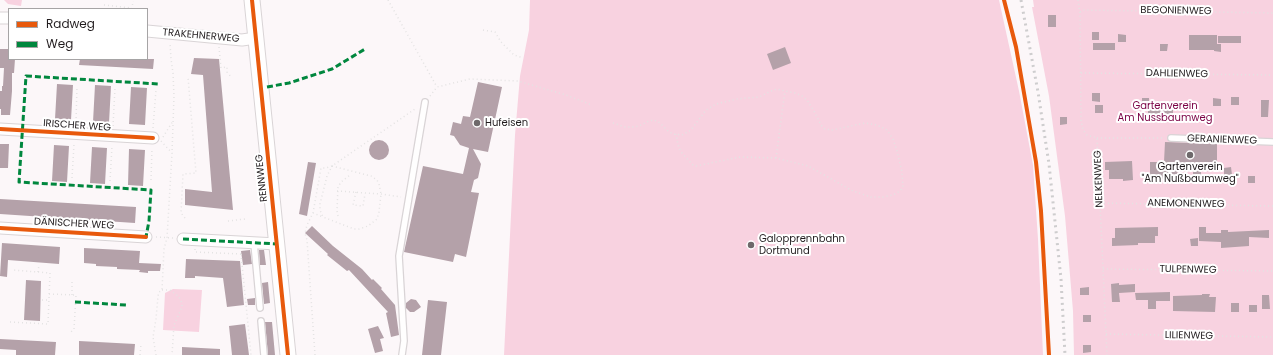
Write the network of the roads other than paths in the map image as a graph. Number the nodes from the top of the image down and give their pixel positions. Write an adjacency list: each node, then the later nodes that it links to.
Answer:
1 (252, 0): 3 (street, RENNWEG)
2 (148, 31): 3 (street, TRAKEHNERWEG)
3 (256, 38): 13 (street, RENNWEG)
4 (425, 102): 18 (lane)
5 (0, 129): 6 (street, IRISCHER WEG)
6 (153, 138)
7 (1171, 138): 8 (lane, GERANIENWEG)
8 (1273, 142)
9 (0, 228): 10 (street, DÄNISCHER WEG)
10 (146, 237)
11 (183, 239): 12 (street)
12 (254, 243): 13 (street); 14 (lane)
13 (277, 244): 17 (street, RENNWEG)
14 (260, 308)
15 (260, 321): 16 (lane)
16 (264, 355)
17 (288, 355)
18 (402, 355)

